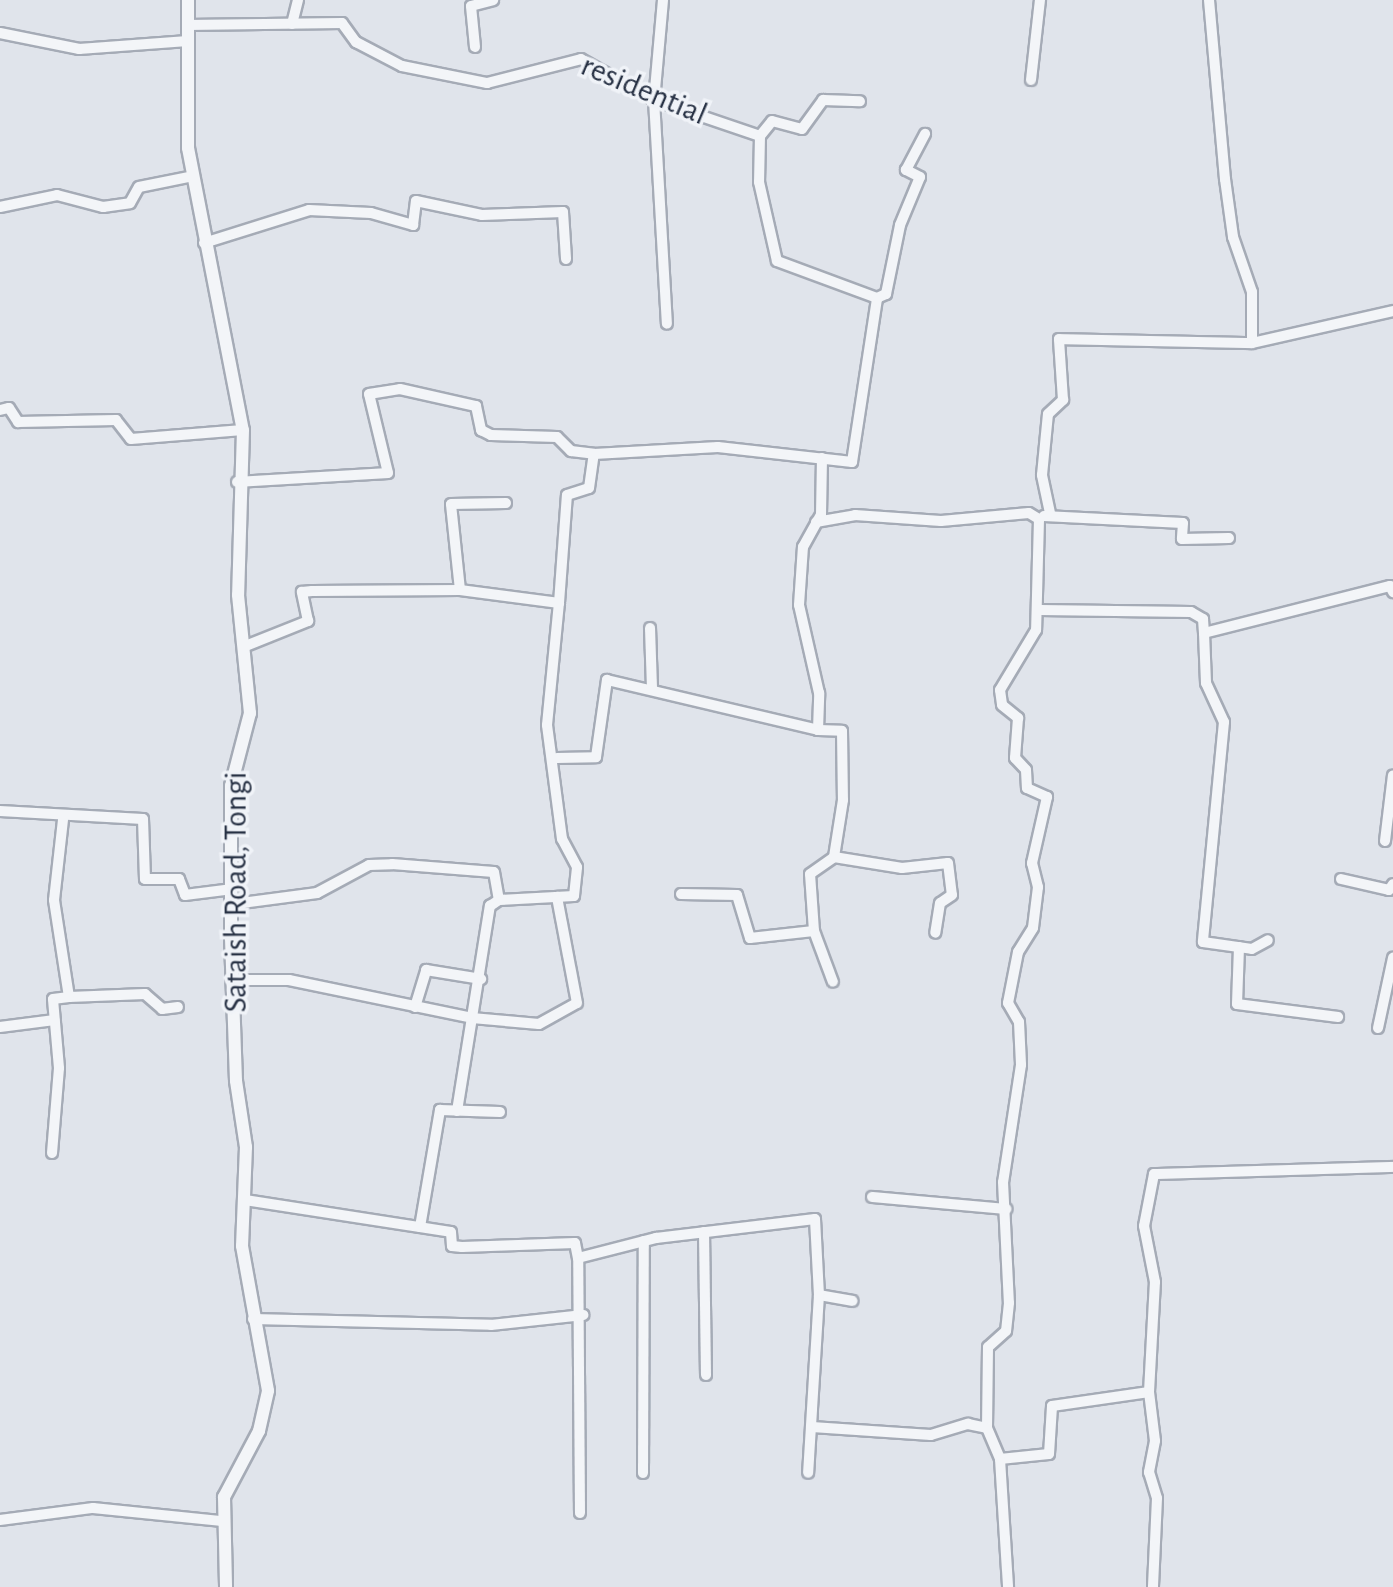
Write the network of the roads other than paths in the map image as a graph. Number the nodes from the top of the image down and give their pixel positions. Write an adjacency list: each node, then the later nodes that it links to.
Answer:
1 (188, 0): 8 (street, Sataish Road, Tongi)
2 (298, 0): 7 (street)
3 (493, 0): 11 (street)
4 (663, 0): 13 (street)
5 (1040, 0): 12 (street)
6 (1209, 0): 24 (street)
7 (292, 24): 8 (street, residential); 13 (street, residential)
8 (187, 25): 10 (street, Sataish Road, Tongi)
9 (0, 33): 10 (street)
10 (188, 41): 17 (street, Sataish Road, Tongi)
11 (475, 47)
12 (1031, 80)
13 (654, 100): 16 (street, residential); 23 (street)
14 (860, 101): 16 (street)
15 (925, 134): 21 (street)
16 (760, 136): 21 (street)
17 (193, 176): 18 (street); 19 (street, Sataish Road, Tongi)
18 (0, 207)
19 (204, 243): 20 (street); 26 (street, Sataish Road, Tongi)
20 (566, 259)
21 (877, 298): 28 (street)
22 (1393, 311): 24 (street)
23 (667, 324)
24 (1252, 343): 31 (street)
25 (0, 410): 26 (street)
26 (243, 430): 29 (street, Sataish Road, Tongi)
27 (594, 454): 28 (street); 29 (street); 37 (street)
28 (822, 458): 33 (street)
29 (237, 482): 41 (street, Sataish Road, Tongi)
30 (506, 503): 36 (street)
31 (1050, 513): 32 (street); 34 (street)
32 (1039, 519): 33 (street); 38 (street)
33 (816, 522): 43 (street)
34 (1229, 538)
35 (1392, 588): 40 (street)
36 (460, 590): 37 (street); 41 (street)
37 (559, 603): 44 (street)
38 (1040, 610): 40 (street); 79 (street)
39 (650, 628): 42 (street)
40 (1204, 633): 60 (street)
41 (248, 645): 51 (street, Sataish Road, Tongi)
42 (652, 687): 43 (street); 44 (street)
43 (818, 730): 49 (street)
44 (557, 758): 54 (street)
45 (1393, 775): 48 (street)
46 (0, 811): 47 (street)
47 (63, 820): 51 (street); 65 (street)
48 (1385, 841)
49 (834, 857): 57 (street); 58 (street)
50 (1341, 879): 52 (street)
51 (233, 889): 56 (street, Sataish Road, Tongi)
52 (1392, 890)
53 (681, 894): 57 (street)
54 (557, 897): 55 (street); 69 (street)
55 (499, 900): 56 (street); 62 (street)
56 (234, 904): 63 (street, Sataish Road, Tongi)
57 (814, 931): 64 (street)
58 (935, 933)
59 (1268, 940): 60 (street)
60 (1239, 947): 68 (street)
61 (1393, 958): 72 (street)
62 (481, 979): 67 (street); 69 (street)
63 (235, 980): 67 (street); 78 (street, Sataish Road, Tongi)
64 (833, 982)
65 (69, 997): 66 (street); 70 (street)
66 (178, 1007)
67 (415, 1007): 69 (street)
68 (1338, 1017)
69 (472, 1018): 73 (street)
70 (55, 1020): 71 (street); 75 (street)
71 (0, 1027)
72 (1378, 1028)
73 (457, 1111): 74 (street); 80 (street)
74 (500, 1112)
75 (52, 1153)
76 (1393, 1167): 89 (street)
77 (872, 1197): 79 (street)
78 (245, 1200): 80 (street); 87 (street, Sataish Road, Tongi)
79 (1006, 1209): 91 (street)
80 (420, 1227): 83 (street)
81 (704, 1232): 82 (street); 84 (street); 88 (street)
82 (644, 1241): 83 (street); 93 (street)
83 (578, 1258): 86 (street)
84 (819, 1295): 85 (street); 90 (street)
85 (852, 1301)
86 (583, 1315): 87 (street); 95 (street)
87 (253, 1319): 97 (street, Sataish Road, Tongi)
88 (706, 1375)
89 (1149, 1392): 92 (street); 100 (street)
90 (812, 1427): 91 (street); 94 (street)
91 (987, 1428): 92 (street)
92 (1000, 1459): 99 (street)
93 (643, 1473)
94 (808, 1473)
95 (580, 1513)
96 (0, 1520): 97 (street)
97 (222, 1521): 98 (street, Sataish Road, Tongi)
98 (226, 1587)
99 (1008, 1587)
100 (1153, 1587)

